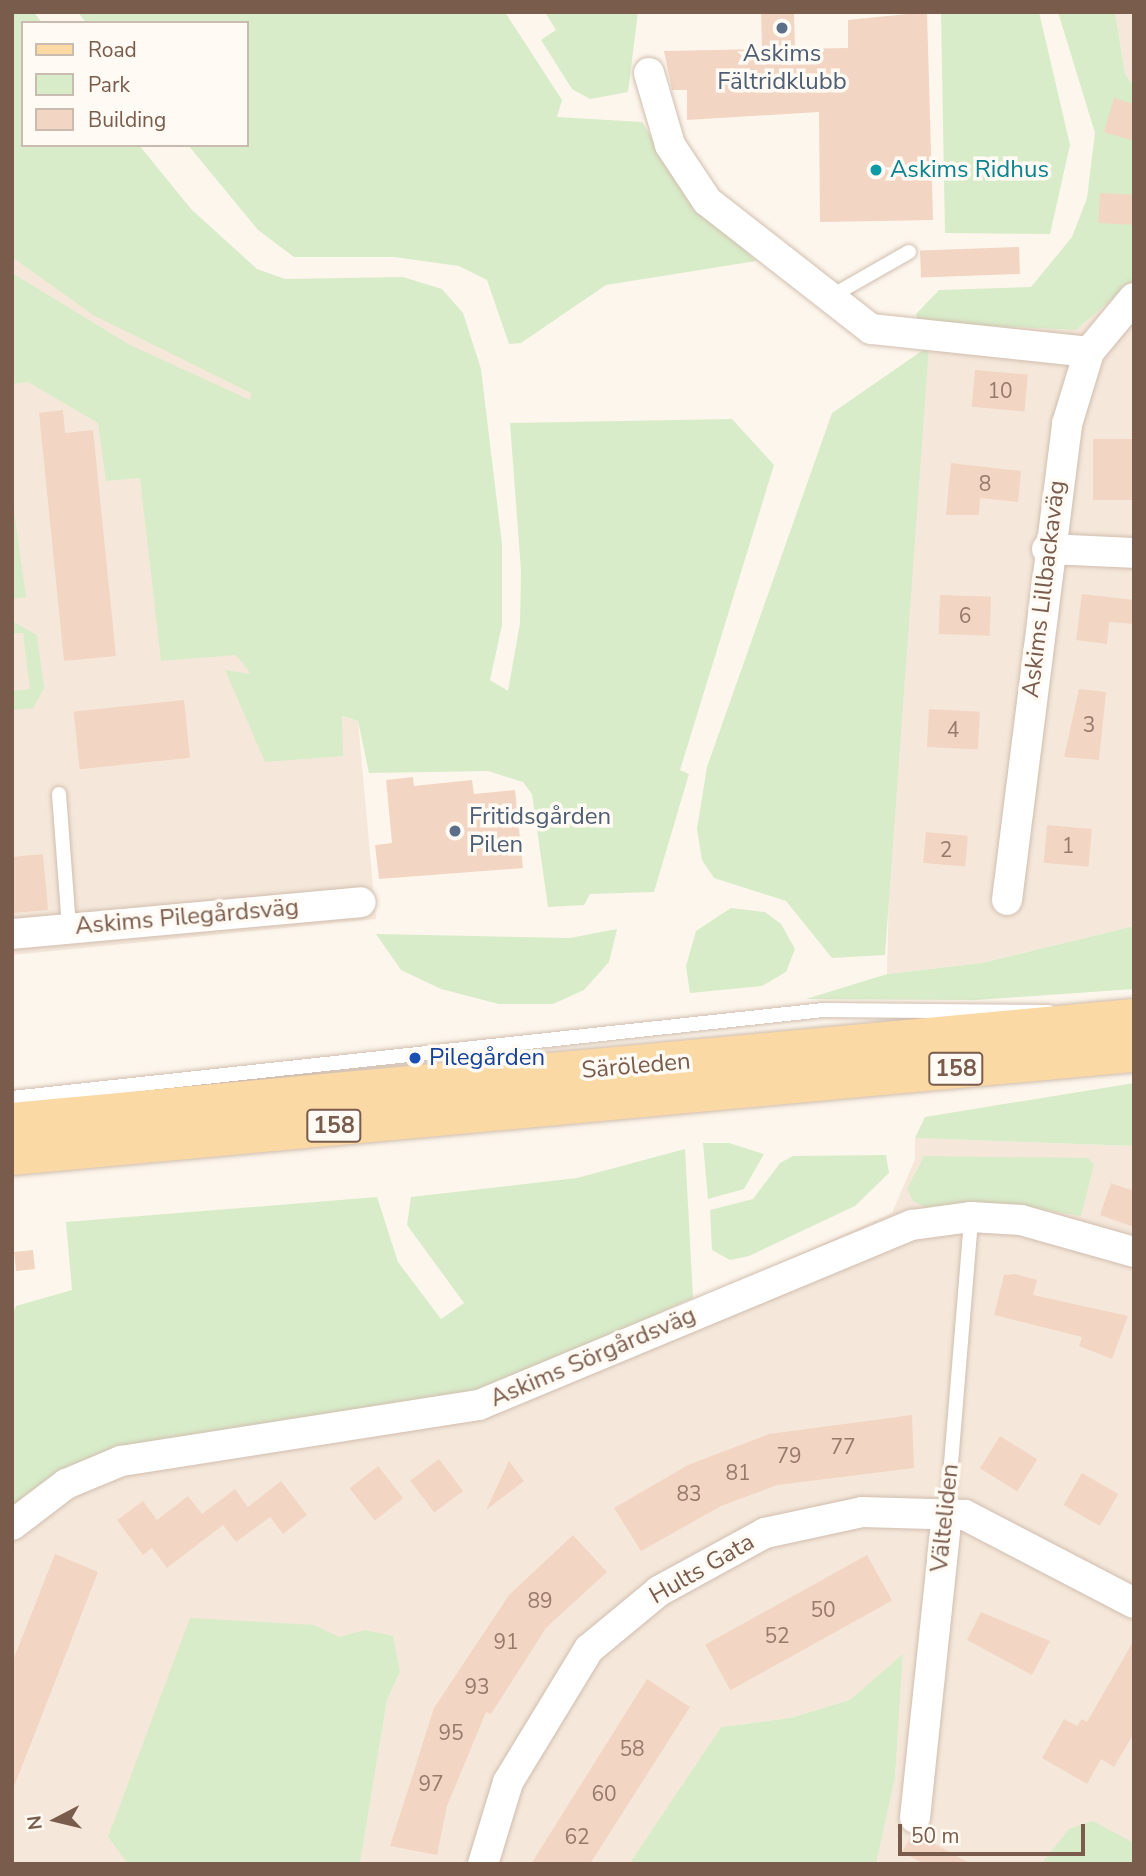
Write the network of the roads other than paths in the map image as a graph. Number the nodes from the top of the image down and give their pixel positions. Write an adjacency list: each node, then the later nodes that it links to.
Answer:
1 (649, 73): 3 (street)
2 (909, 252): 3 (lane)
3 (829, 298): 5 (street)
4 (1134, 298): 5 (street, Askims Lillbackaväg)
5 (1089, 352): 6 (street, Askims Lillbackaväg)
6 (1047, 550): 7 (street); 9 (street, Askims Lillbackaväg)
7 (1134, 552)
8 (59, 794): 11 (lane)
9 (1007, 900)
10 (361, 902): 11 (street, Askims Pilegårdsväg)
11 (69, 928): 12 (street, Askims Pilegårdsväg)
12 (12, 934)
13 (1134, 1018): 14 (main road, Säröleden / 158)
14 (1091, 1022): 16 (lane); 17 (main road, Säröleden / 158)
15 (1134, 1053): 18 (main road, Säröleden / 158)
16 (12, 1098)
17 (12, 1122)
18 (12, 1156)
19 (971, 1217): 20 (street, Askims Sörgårdsväg); 21 (lane, Välteliden); 22 (street, Askims Sörgårdsväg)
20 (1134, 1252)
21 (947, 1512): 23 (street, Hults Gata); 24 (street, Välteliden); 25 (street, Hults Gata)
22 (12, 1525)
23 (1134, 1603)
24 (915, 1818)
25 (483, 1864)

